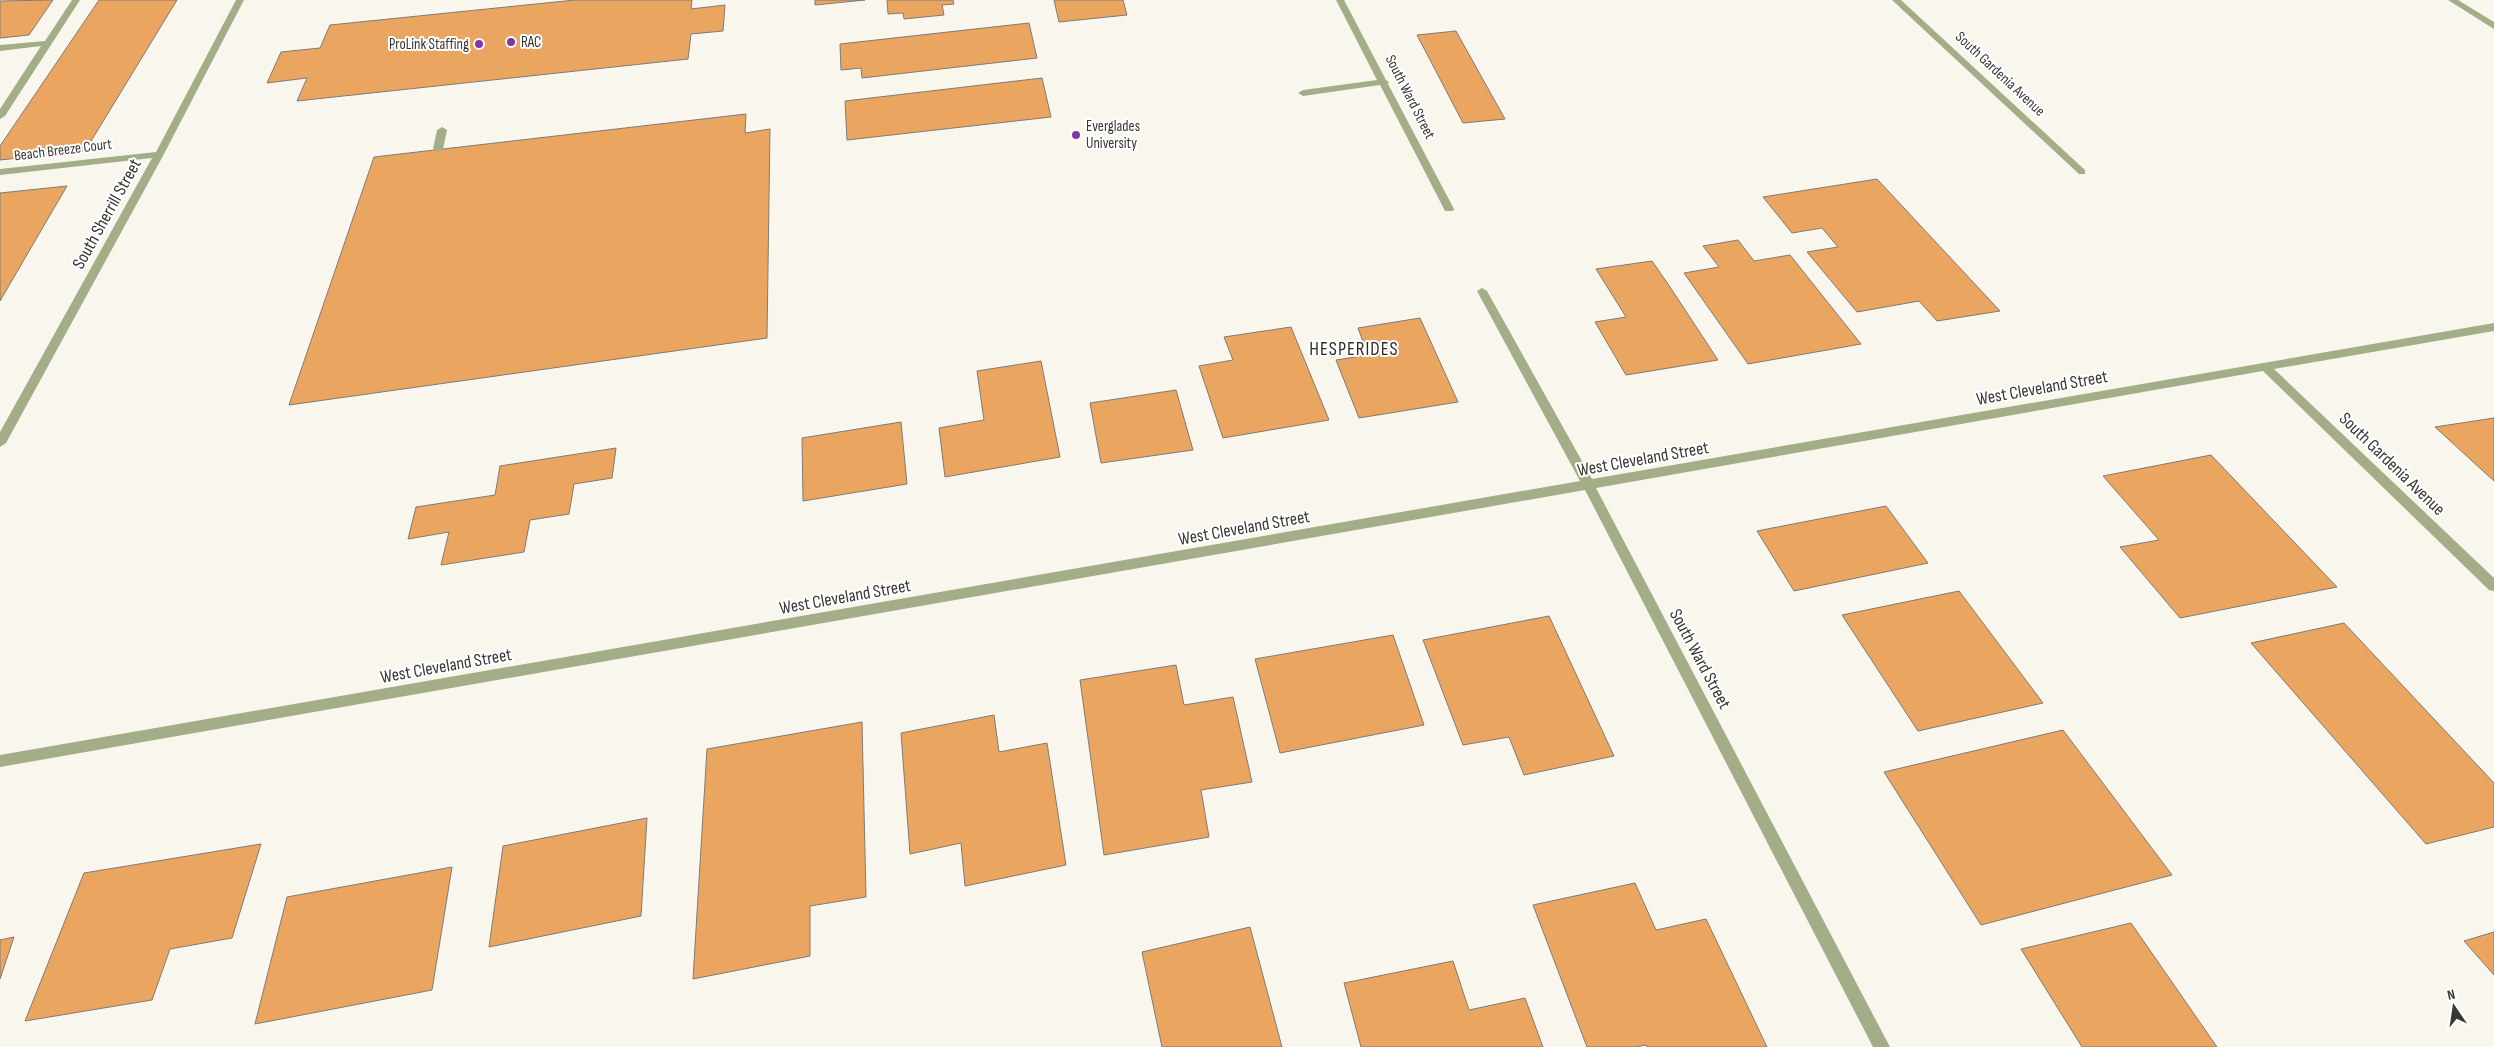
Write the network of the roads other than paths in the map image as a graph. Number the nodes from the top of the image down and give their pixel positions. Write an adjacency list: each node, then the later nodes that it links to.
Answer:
1 (76, 0): 7 (street)
2 (240, 0): 14 (street, South Sherrill Street)
3 (1340, 0): 9 (street, South Ward Street)
4 (1896, 0): 16 (street, South Gardenia Avenue)
5 (2452, 0): 6 (street)
6 (2494, 26)
7 (48, 43): 8 (street); 11 (street)
8 (0, 48)
9 (1385, 82): 10 (street); 17 (street, South Ward Street)
10 (1303, 93)
11 (0, 116)
12 (442, 130): 13 (street)
13 (438, 150)
14 (159, 154): 15 (street, Beach Breeze Court); 21 (street, South Sherrill Street)
15 (0, 172)
16 (2082, 172)
17 (1449, 209)
18 (1482, 291): 22 (street, South Ward Street)
19 (2494, 327): 20 (street, West Cleveland Street)
20 (2265, 366): 22 (street, West Cleveland Street); 23 (street, South Gardenia Avenue)
21 (0, 443)
22 (1589, 486): 24 (street, West Cleveland Street); 25 (street, South Ward Street)
23 (2494, 586)
24 (0, 761)
25 (1882, 1047)

